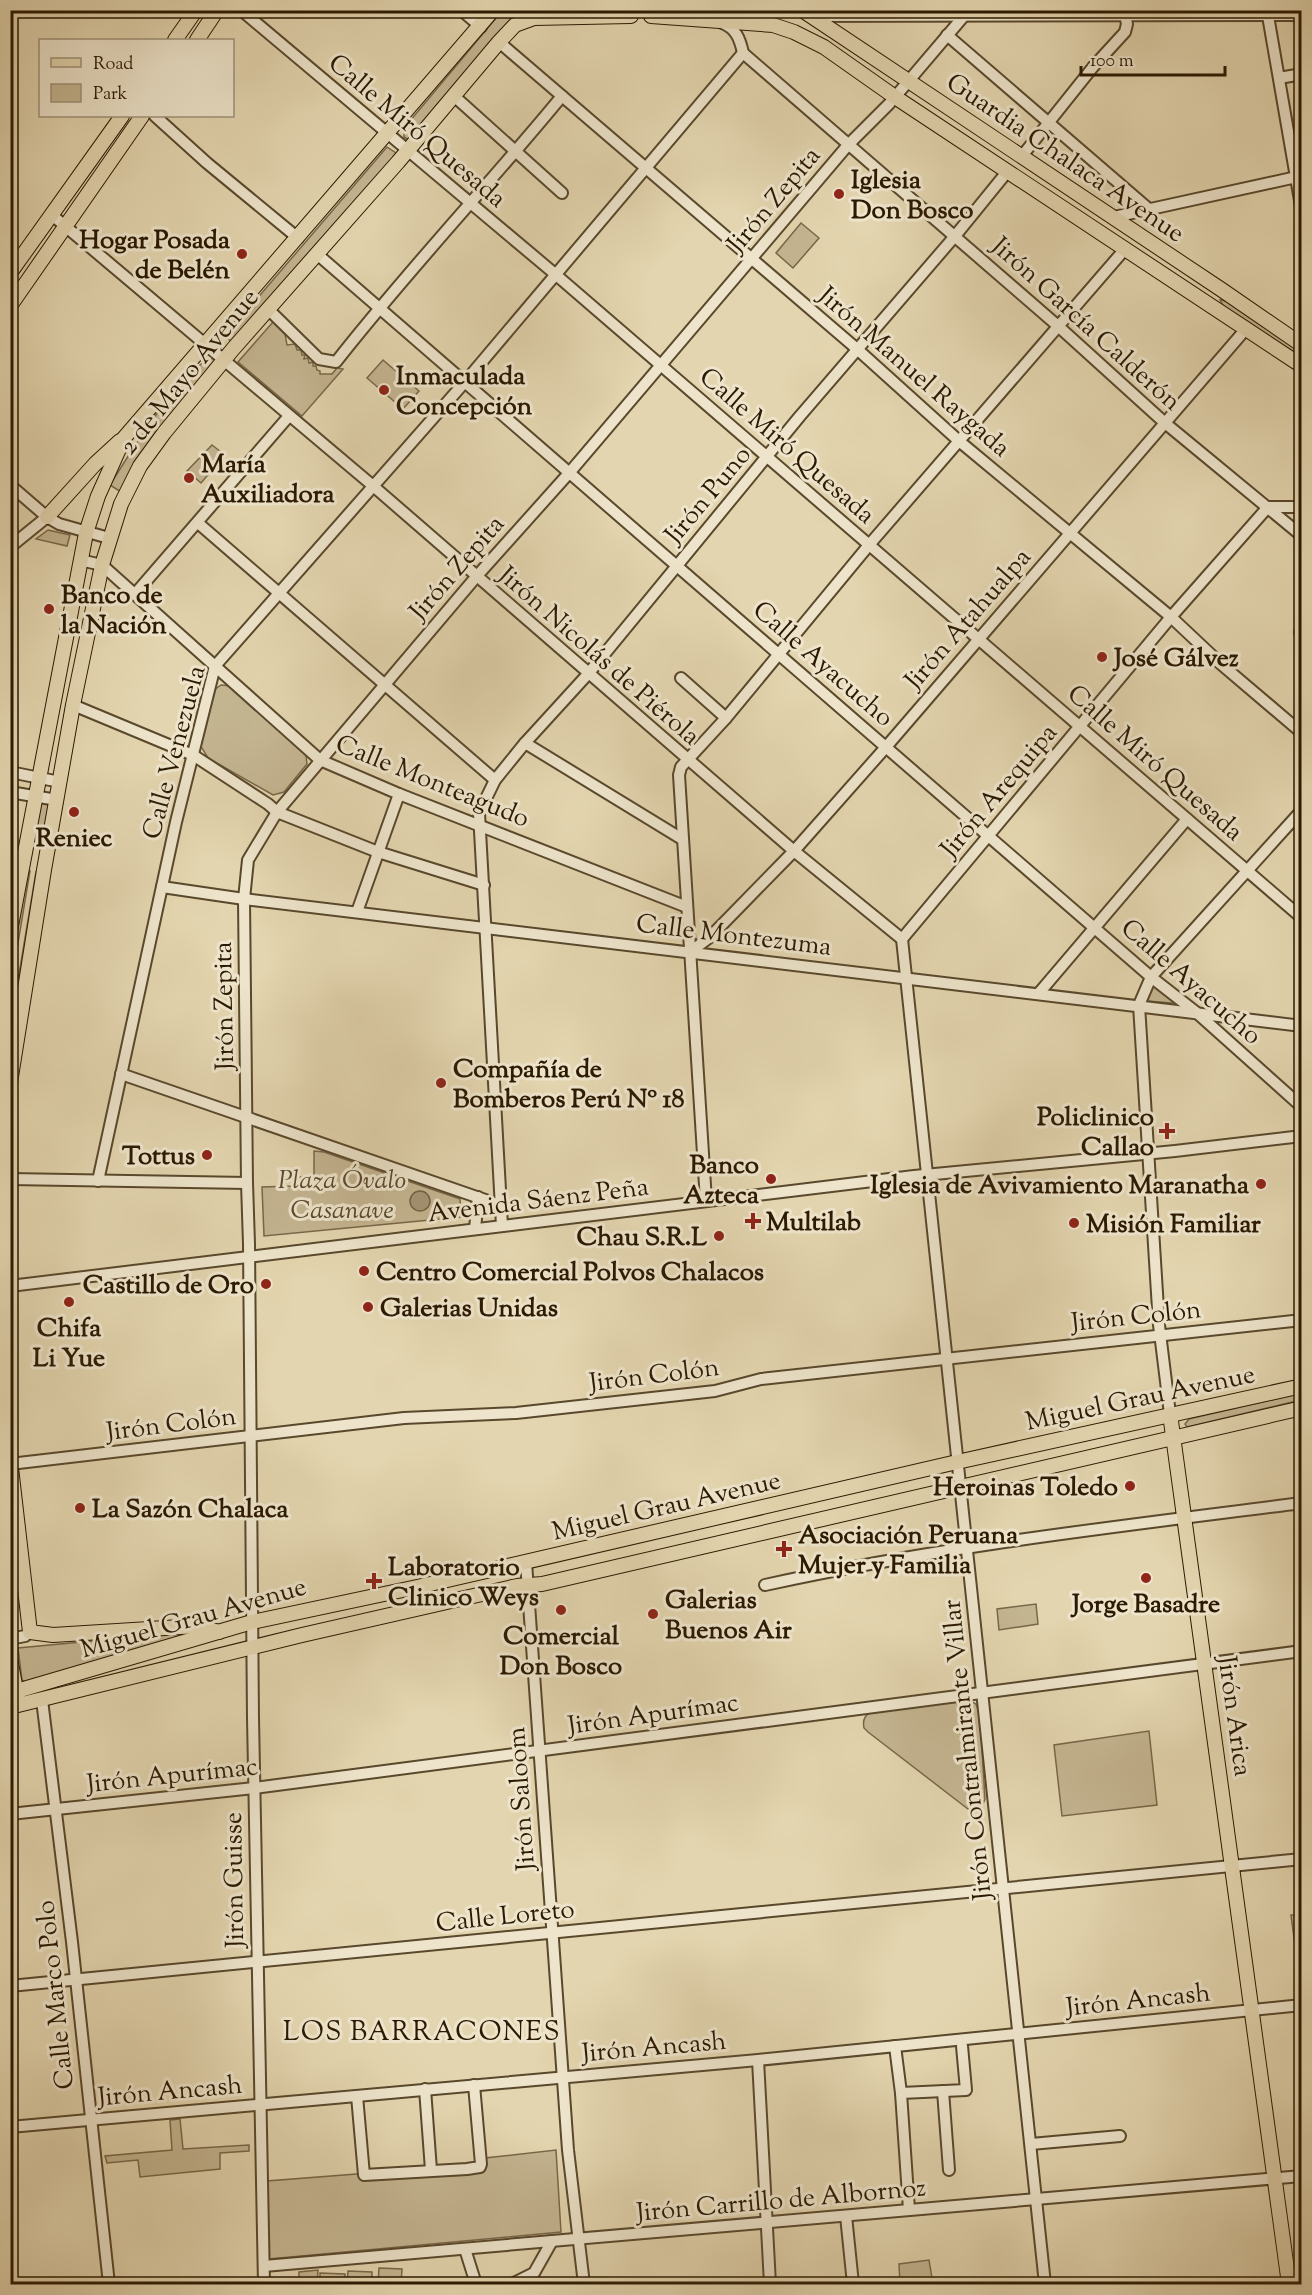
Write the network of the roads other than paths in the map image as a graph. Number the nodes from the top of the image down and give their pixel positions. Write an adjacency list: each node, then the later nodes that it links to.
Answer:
1 (196, 10): 18 (main road)
2 (217, 10): 19 (main road)
3 (241, 10): 32 (street, Calle Miró Quesada)
4 (462, 10): 16 (street)
5 (494, 10): 16 (main road, 2 de Mayo Avenue)
6 (601, 10): 13 (main road)
7 (686, 10): 14 (main road)
8 (965, 12): 10 (street); 11 (street); 17 (street, Jirón Zepita)
9 (1268, 12): 11 (street); 12 (street); 23 (street)
10 (806, 13): 24 (main road, Guardia Chalaca Avenue)
11 (1125, 13): 31 (street)
12 (1302, 15)
13 (631, 16): 14 (main road); 20 (main road, 2 de Mayo Avenue)
14 (651, 16): 15 (main road, Guardia Chalaca Avenue)
15 (712, 19): 21 (street); 27 (main road, Guardia Chalaca Avenue)
16 (480, 27): 32 (main road, 2 de Mayo Avenue)
17 (947, 35): 24 (street, Jirón Zepita); 31 (street)
18 (175, 39)
19 (198, 39)
20 (499, 42): 25 (main road, 2 de Mayo Avenue); 26 (street, Jirón Manuel Raygada)
21 (743, 53): 33 (street, Jirón García Calderón); 37 (street, Calle Venezuela)
22 (1302, 74): 23 (street)
23 (1279, 78): 39 (street)
24 (909, 81): 27 (street, Jirón Zepita); 36 (main road, Guardia Chalaca Avenue)
25 (454, 96): 34 (main road, 2 de Mayo Avenue); 35 (street)
26 (562, 96): 35 (street); 37 (street, Jirón Manuel Raygada)
27 (895, 97): 33 (street, Jirón Zepita); 38 (main road, Guardia Chalaca Avenue)
28 (121, 117): 46 (main road)
29 (141, 117): 48 (main road)
30 (156, 117): 50 (street)
31 (1048, 123): 36 (street); 44 (street)
32 (387, 132): 34 (street, Calle Miró Quesada); 50 (main road, 2 de Mayo Avenue)
33 (848, 145): 49 (street, Jirón García Calderón); 53 (street, Jirón Zepita)
34 (408, 150): 42 (street, Calle Miró Quesada); 52 (main road, 2 de Mayo Avenue)
35 (517, 151): 40 (street); 42 (street)
36 (1022, 156): 41 (main road, Guardia Chalaca Avenue)
37 (647, 168): 53 (street, Jirón Manuel Raygada); 55 (street, Calle Venezuela)
38 (1007, 172): 43 (main road, Guardia Chalaca Avenue); 49 (street, Jirón Puno)
39 (1298, 176): 44 (street); 45 (street)
40 (562, 193)
41 (1076, 193): 43 (main road); 47 (main road, Guardia Chalaca Avenue)
42 (470, 204): 55 (street, Calle Miró Quesada); 59 (street)
43 (1065, 210): 51 (main road, Guardia Chalaca Avenue)
44 (1150, 210): 47 (street)
45 (1302, 213)
46 (52, 215): 48 (street, Jirón Nicolás de Piérola); 54 (main road)
47 (1114, 217): 56 (main road, Guardia Chalaca Avenue)
48 (65, 226): 57 (main road); 63 (street, Jirón Nicolás de Piérola)
49 (955, 236): 61 (street, Jirón García Calderón); 65 (street, Jirón Puno)
50 (298, 238): 63 (main road, 2 de Mayo Avenue)
51 (1125, 249): 58 (main road, Guardia Chalaca Avenue); 61 (street)
52 (317, 254): 59 (street, Calle Ayacucho); 60 (main road, 2 de Mayo Avenue)
53 (751, 259): 65 (street, Jirón Manuel Raygada); 67 (street, Jirón Zepita)
54 (10, 273)
55 (555, 274): 67 (street, Calle Miró Quesada); 69 (street, Calle Venezuela)
56 (1222, 290): 58 (main road); 64 (main road, Guardia Chalaca Avenue)
57 (10, 306)
58 (1209, 306): 62 (main road, Guardia Chalaca Avenue)
59 (378, 309): 60 (street); 69 (street, Calle Ayacucho)
60 (269, 310): 66 (main road, 2 de Mayo Avenue)
61 (1058, 326): 71 (street, Jirón García Calderón); 73 (street)
62 (1245, 330): 68 (main road, Guardia Chalaca Avenue); 71 (street, Jirón Atahualpa)
63 (206, 344): 66 (street, Jirón Nicolás de Piérola); 72 (main road, 2 de Mayo Avenue)
64 (1302, 345)
65 (857, 349): 73 (street, Jirón Manuel Raygada); 74 (street, Jirón Puno)
66 (225, 360): 70 (street, Jirón Nicolás de Piérola); 85 (main road, 2 de Mayo Avenue)
67 (660, 365): 74 (street, Calle Miró Quesada); 75 (street, Jirón Zepita)
68 (1302, 366)
69 (464, 383): 75 (street, Calle Ayacucho); 77 (street, Calle Venezuela)
70 (289, 416): 77 (street, Jirón Nicolás de Piérola); 81 (street)
71 (1165, 423): 78 (street, Jirón García Calderón); 83 (street, Jirón Atahualpa)
72 (124, 438): 80 (main road); 82 (main road, 2 de Mayo Avenue)
73 (959, 441): 83 (street, Jirón Manuel Raygada); 86 (street)
74 (767, 457): 86 (street, Calle Miró Quesada); 90 (street, Jirón Puno)
75 (570, 472): 90 (street, Calle Ayacucho); 91 (street, Jirón Zepita)
76 (10, 485): 80 (street)
77 (372, 485): 91 (street, Jirón Nicolás de Piérola); 92 (street, Calle Venezuela)
78 (1268, 507): 79 (street); 84 (street, Jirón García Calderón); 94 (street, Jirón Arequipa)
79 (1302, 507)
80 (47, 517): 82 (street); 87 (street)
81 (198, 523): 92 (street); 93 (street)
82 (86, 533): 85 (street); 88 (main road, 2 de Mayo Avenue)
83 (1069, 533): 94 (street, Jirón Manuel Raygada); 95 (street, Jirón Atahualpa)
84 (1302, 536)
85 (109, 538): 89 (main road, 2 de Mayo Avenue)
86 (869, 545): 95 (street, Calle Miró Quesada); 96 (street)
87 (10, 547)
88 (80, 560): 89 (street, Calle Monteagudo); 111 (main road, 2 de Mayo Avenue)
89 (102, 565): 93 (street, Calle Monteagudo); 101 (main road, 2 de Mayo Avenue)
90 (677, 565): 96 (street, Calle Ayacucho); 98 (street, Jirón Puno)
91 (476, 577): 98 (street, Jirón Nicolás de Piérola); 100 (street, Jirón Zepita)
92 (280, 593): 97 (street, Calle Venezuela); 100 (street)
93 (135, 594): 97 (street, Calle Monteagudo)
94 (1171, 617): 103 (street, Jirón Arequipa); 104 (street, Jirón Manuel Raygada)
95 (978, 640): 103 (street, Calle Miró Quesada); 106 (street, Jirón Atahualpa)
96 (778, 655): 102 (street); 106 (street, Calle Ayacucho)
97 (215, 666): 107 (street, Calle Venezuela); 108 (street, Calle Monteagudo)
98 (588, 674): 105 (street, Jirón Puno); 109 (street, Jirón Nicolás de Piérola)
99 (681, 678): 102 (street)
100 (386, 683): 108 (street, Jirón Zepita); 112 (street)
101 (73, 705): 107 (street); 113 (main road, 2 de Mayo Avenue)
102 (726, 717): 109 (street)
103 (1080, 727): 121 (street, Calle Miró Quesada); 123 (street, Jirón Arequipa)
104 (1302, 733)
105 (525, 743): 112 (street, Jirón Puno); 124 (street)
106 (886, 747): 123 (street, Calle Ayacucho); 126 (street, Jirón Atahualpa)
107 (193, 755): 120 (street); 131 (street, Calle Venezuela)
108 (320, 760): 116 (street, Calle Monteagudo); 120 (street, Jirón Zepita)
109 (688, 760): 124 (street); 126 (street, Jirón Nicolás de Piérola)
110 (10, 773): 111 (street); 114 (street)
111 (39, 778): 113 (street); 117 (main road, 2 de Mayo Avenue)
112 (495, 780): 122 (street, Jirón Puno)
113 (60, 782): 118 (main road, 2 de Mayo Avenue)
114 (10, 786)
115 (10, 792): 117 (street)
116 (399, 794): 122 (street, Calle Monteagudo); 127 (street)
117 (35, 796): 118 (street); 125 (main road, 2 de Mayo Avenue)
118 (57, 800): 128 (main road, 2 de Mayo Avenue)
119 (1302, 810): 129 (street)
120 (276, 812): 127 (street); 132 (street, Jirón Zepita)
121 (1187, 819): 129 (street, Calle Miró Quesada); 137 (street)
122 (480, 825): 130 (street, Jirón Puno); 133 (street, Calle Monteagudo)
123 (989, 837): 137 (street, Calle Ayacucho); 139 (street, Jirón Arequipa)
124 (682, 839): 133 (street)
125 (25, 850): 128 (main road); 138 (main road, 2 de Mayo Avenue)
126 (794, 851): 139 (street, Jirón Nicolás de Piérola); 140 (street, Jirón Atahualpa)
127 (378, 852): 130 (street); 134 (street)
128 (47, 854): 148 (main road, 2 de Mayo Avenue)
129 (1247, 871): 135 (street, Calle Miró Quesada); 141 (street)
130 (484, 885): 136 (street, Jirón Puno)
131 (162, 887): 132 (street, Calle Montezuma); 147 (street, Calle Venezuela)
132 (244, 899): 134 (street, Calle Montezuma); 150 (street, Jirón Zepita)
133 (687, 907): 140 (street)
134 (357, 912): 136 (street, Calle Montezuma)
135 (1302, 918)
136 (486, 928): 140 (street, Calle Montezuma); 159 (street, Jirón Puno)
137 (1095, 928): 141 (street, Calle Ayacucho); 143 (street)
138 (10, 931)
139 (902, 939): 142 (street, Jirón Contralmirante Villar)
140 (690, 952): 142 (street, Calle Montezuma); 158 (street)
141 (1152, 977): 144 (street); 145 (street, Calle Ayacucho)
142 (907, 978): 143 (street, Calle Montezuma); 153 (street, Jirón Contralmirante Villar)
143 (1038, 993): 144 (street, Calle Montezuma)
144 (1139, 1005): 145 (street, Calle Montezuma); 152 (street, Jirón Arica)
145 (1197, 1014): 146 (street, Calle Montezuma); 149 (street, Calle Ayacucho)
146 (1302, 1026)
147 (121, 1074): 150 (street); 155 (street, Calle Venezuela)
148 (10, 1083)
149 (1301, 1107)
150 (246, 1117): 156 (street, Jirón Zepita); 157 (street)
151 (1302, 1136): 152 (street, Avenida Sáenz Peña)
152 (1148, 1154): 153 (street, Avenida Sáenz Peña); 165 (street, Jirón Arica)
153 (927, 1175): 158 (street, Avenida Sáenz Peña); 166 (street, Jirón Contralmirante Villar)
154 (10, 1179): 155 (street)
155 (98, 1180): 156 (street)
156 (247, 1182): 162 (street, Jirón Zepita)
157 (478, 1197): 159 (street); 161 (street)
158 (706, 1201): 160 (street, Avenida Sáenz Peña)
159 (500, 1205): 160 (street, Jirón Puno)
160 (502, 1226): 161 (street, Avenida Sáenz Peña)
161 (475, 1229): 162 (street, Avenida Sáenz Peña)
162 (250, 1258): 163 (street, Avenida Sáenz Peña); 170 (street, Jirón Guisse)
163 (10, 1286)
164 (1302, 1320): 165 (street, Jirón Colón)
165 (1160, 1335): 166 (street, Jirón Colón); 169 (street, Jirón Arica)
166 (946, 1359): 170 (street, Jirón Colón); 173 (street, Jirón Contralmirante Villar)
167 (1302, 1386): 169 (main road, Miguel Grau Avenue)
168 (1302, 1408): 171 (main road, Miguel Grau Avenue)
169 (1170, 1414): 171 (main road, Jirón Arica); 173 (main road, Miguel Grau Avenue)
170 (250, 1436): 174 (street, Jirón Colón); 184 (street, Jirón Guisse)
171 (1174, 1437): 175 (main road, Miguel Grau Avenue); 178 (main road, Jirón Arica)
172 (10, 1459): 174 (main road)
173 (957, 1462): 175 (street, Jirón Contralmirante Villar); 177 (main road, Miguel Grau Avenue)
174 (11, 1464): 185 (main road)
175 (960, 1487): 179 (main road, Miguel Grau Avenue); 180 (street, Jirón Contralmirante Villar)
176 (1302, 1503): 178 (street)
177 (720, 1517): 179 (main road); 181 (main road, Miguel Grau Avenue)
178 (1185, 1518): 180 (street); 191 (main road, Jirón Arica)
179 (722, 1542): 182 (main road, Miguel Grau Avenue)
180 (966, 1546): 183 (street); 193 (street, Jirón Contralmirante Villar)
181 (526, 1562): 182 (street, Jirón Saloom); 184 (main road, Miguel Grau Avenue)
182 (529, 1585): 188 (main road, Miguel Grau Avenue); 196 (street, Jirón Saloom)
183 (765, 1585)
184 (252, 1622): 186 (main road, Miguel Grau Avenue); 188 (street, Jirón Guisse)
185 (30, 1632): 186 (main road); 187 (street)
186 (219, 1632): 192 (main road, Miguel Grau Avenue)
187 (10, 1639)
188 (252, 1648): 194 (main road, Miguel Grau Avenue); 197 (street, Jirón Guisse)
189 (1302, 1651): 191 (street, Jirón Apurímac)
190 (10, 1658): 192 (main road)
191 (1205, 1664): 193 (street, Jirón Apurímac); 201 (main road, Jirón Arica)
192 (13, 1692): 195 (main road)
193 (983, 1693): 196 (street, Jirón Apurímac); 202 (street, Jirón Contralmirante Villar)
194 (42, 1700): 195 (main road, Miguel Grau Avenue); 198 (street, Calle Marco Polo)
195 (15, 1707)
196 (539, 1751): 197 (street, Jirón Apurímac); 203 (street, Jirón Saloom)
197 (254, 1788): 198 (street, Jirón Apurímac); 204 (street, Jirón Guisse)
198 (55, 1810): 199 (street, Jirón Apurímac); 205 (street, Calle Marco Polo)
199 (10, 1814)
200 (1302, 1859): 201 (street, Calle Loreto)
201 (1232, 1866): 202 (street, Calle Loreto); 208 (main road, Jirón Arica)
202 (1004, 1888): 203 (street, Calle Loreto); 209 (street, Jirón Contralmirante Villar)
203 (552, 1933): 204 (street, Calle Loreto); 213 (street, Jirón Saloom)
204 (257, 1961): 205 (street, Calle Loreto); 219 (street, Jirón Guisse)
205 (76, 1979): 206 (street, Calle Loreto); 220 (street, Calle Marco Polo)
206 (10, 1986)
207 (1302, 2004): 208 (street, Jirón Ancash)
208 (1252, 2010): 209 (street, Jirón Ancash); 227 (main road, Jirón Arica)
209 (1019, 2033): 210 (street, Jirón Ancash); 223 (street, Jirón Contralmirante Villar)
210 (895, 2046): 212 (street, Jirón Ancash); 217 (street)
211 (962, 2046): 216 (street)
212 (758, 2060): 213 (street, Jirón Ancash); 231 (street)
213 (562, 2077): 214 (street, Jirón Ancash); 232 (street, Jirón Saloom)
214 (474, 2085): 215 (street, Jirón Ancash); 224 (street)
215 (424, 2090): 218 (street, Jirón Ancash); 224 (street)
216 (943, 2091): 217 (street); 225 (street)
217 (901, 2093): 229 (street)
218 (357, 2096): 219 (street, Jirón Ancash); 224 (street)
219 (260, 2104): 220 (street, Jirón Ancash); 235 (street, Jirón Guisse)
220 (90, 2120): 221 (street, Jirón Ancash); 236 (street, Calle Marco Polo)
221 (10, 2127)
222 (1120, 2136): 223 (street)
223 (1030, 2144): 228 (street, Jirón Contralmirante Villar)
224 (431, 2170)
225 (949, 2170)
226 (1302, 2176): 227 (street, Jirón Carrillo de Albornoz)
227 (1275, 2178): 228 (street, Jirón Carrillo de Albornoz); 244 (main road, Jirón Arica)
228 (1036, 2199): 229 (street, Jirón Carrillo de Albornoz); 243 (street, Jirón Contralmirante Villar)
229 (909, 2210): 230 (street, Jirón Carrillo de Albornoz)
230 (846, 2216): 231 (street, Jirón Carrillo de Albornoz); 242 (street)
231 (767, 2223): 232 (street, Jirón Carrillo de Albornoz); 241 (street)
232 (578, 2239): 233 (street, Jirón Carrillo de Albornoz); 240 (street, Jirón Saloom)
233 (552, 2241): 234 (street, Jirón Carrillo de Albornoz); 239 (street)
234 (465, 2249): 235 (street, Jirón Carrillo de Albornoz); 238 (street)
235 (264, 2266): 237 (street, Jirón Guisse)
236 (109, 2284)
237 (264, 2284)
238 (477, 2284)
239 (512, 2284)
240 (584, 2284)
241 (770, 2284)
242 (853, 2284)
243 (1045, 2284)
244 (1289, 2284)

